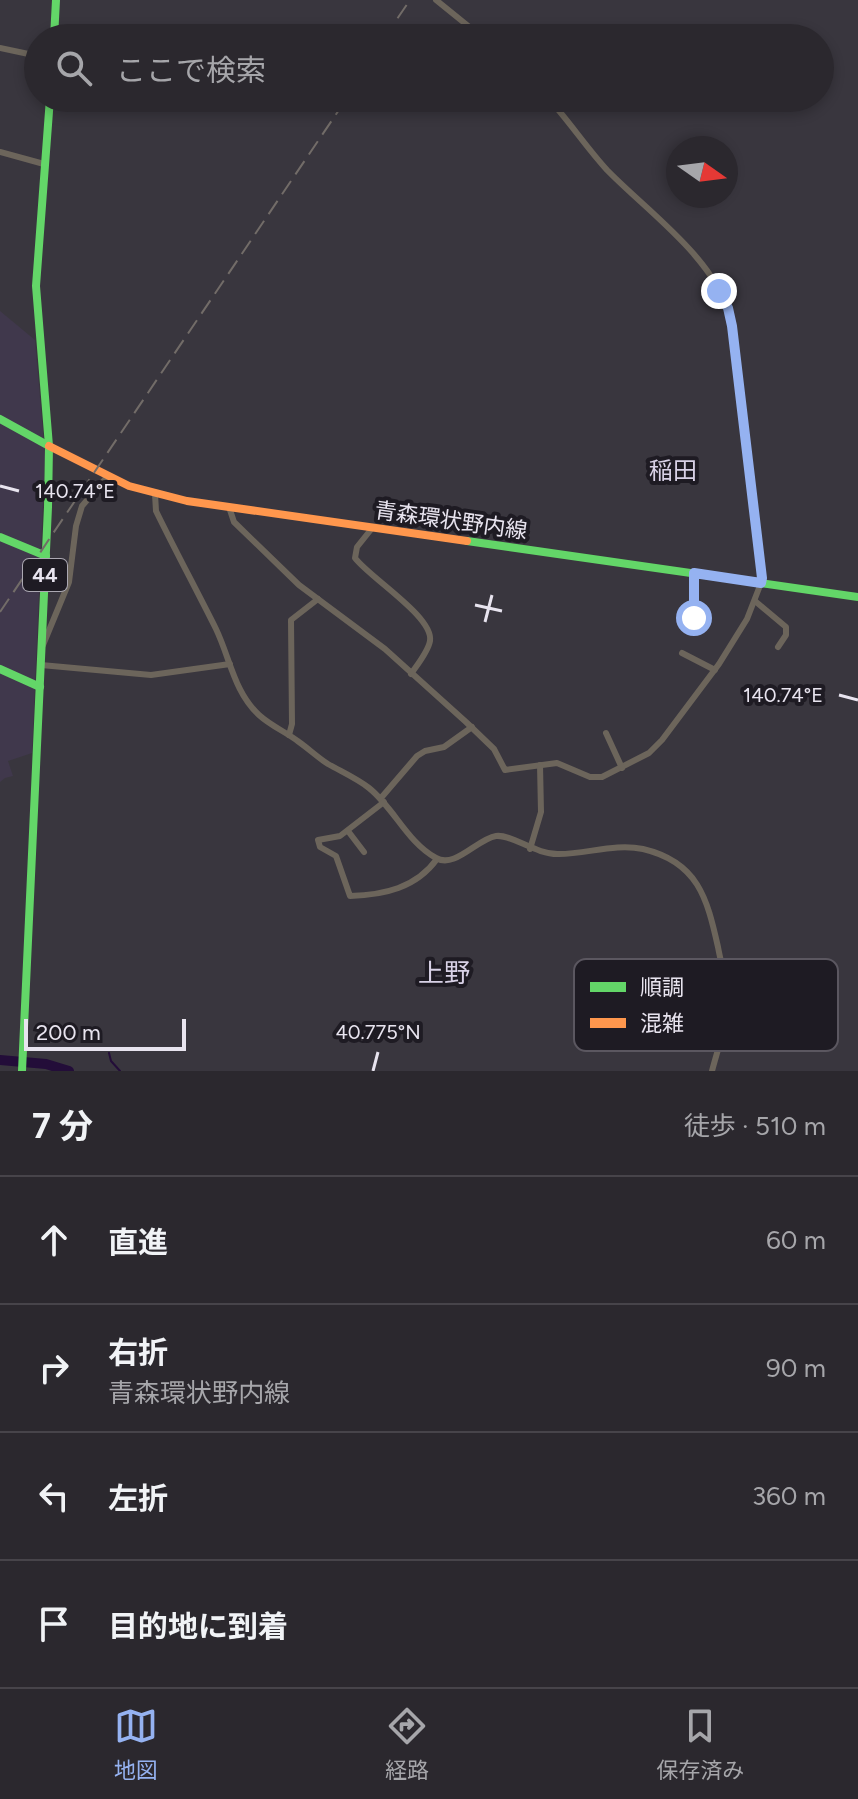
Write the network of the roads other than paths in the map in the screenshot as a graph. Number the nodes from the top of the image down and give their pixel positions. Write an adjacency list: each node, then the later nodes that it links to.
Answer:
1 (56, 0): 3 (main road)
2 (436, 0): 4 (street)
3 (55, 24)
4 (466, 24)
5 (0, 48): 6 (street)
6 (24, 53)
7 (49, 112): 10 (main road, 44)
8 (560, 112): 20 (street)
9 (0, 152): 10 (street)
10 (44, 164): 12 (main road, 44)
11 (0, 419): 12 (main road, 青森環状野内線)
12 (49, 446): 13 (main road, 青森環状野内線); 18 (main road, 44)
13 (107, 477): 14 (main road, 青森環状野内線); 25 (street)
14 (155, 494): 15 (main road, 青森環状野内線); 28 (street)
15 (229, 507): 16 (main road, 青森環状野内線); 22 (street)
16 (373, 527): 19 (main road, 青森環状野内線); 32 (street)
17 (0, 537): 18 (main road)
18 (46, 556): 25 (main road, 44)
19 (694, 573): 20 (main road, 青森環状野内線); 24 (street)
20 (761, 583): 21 (main road, 青森環状野内線); 23 (street)
21 (858, 597)
22 (318, 599): 32 (street); 36 (street)
23 (755, 601): 26 (street); 31 (street)
24 (694, 618)
25 (42, 646): 29 (main road, 44)
26 (778, 647)
27 (682, 653): 31 (street)
28 (230, 664): 29 (street); 36 (street)
29 (41, 665): 33 (main road, 44)
30 (0, 669): 33 (main road)
31 (715, 670): 38 (street)
32 (411, 674): 34 (street)
33 (40, 687): 46 (main road, 44)
34 (472, 727): 37 (street); 39 (street)
35 (606, 733): 38 (street)
36 (289, 735): 39 (street)
37 (540, 765): 38 (street); 41 (street)
38 (622, 768)
39 (382, 800): 40 (street); 43 (street)
40 (348, 831): 42 (street); 43 (street)
41 (530, 849): 43 (street); 44 (street)
42 (364, 852)
43 (437, 859)
44 (720, 959)
45 (717, 1051): 47 (street)
46 (22, 1070)
47 (712, 1071)

